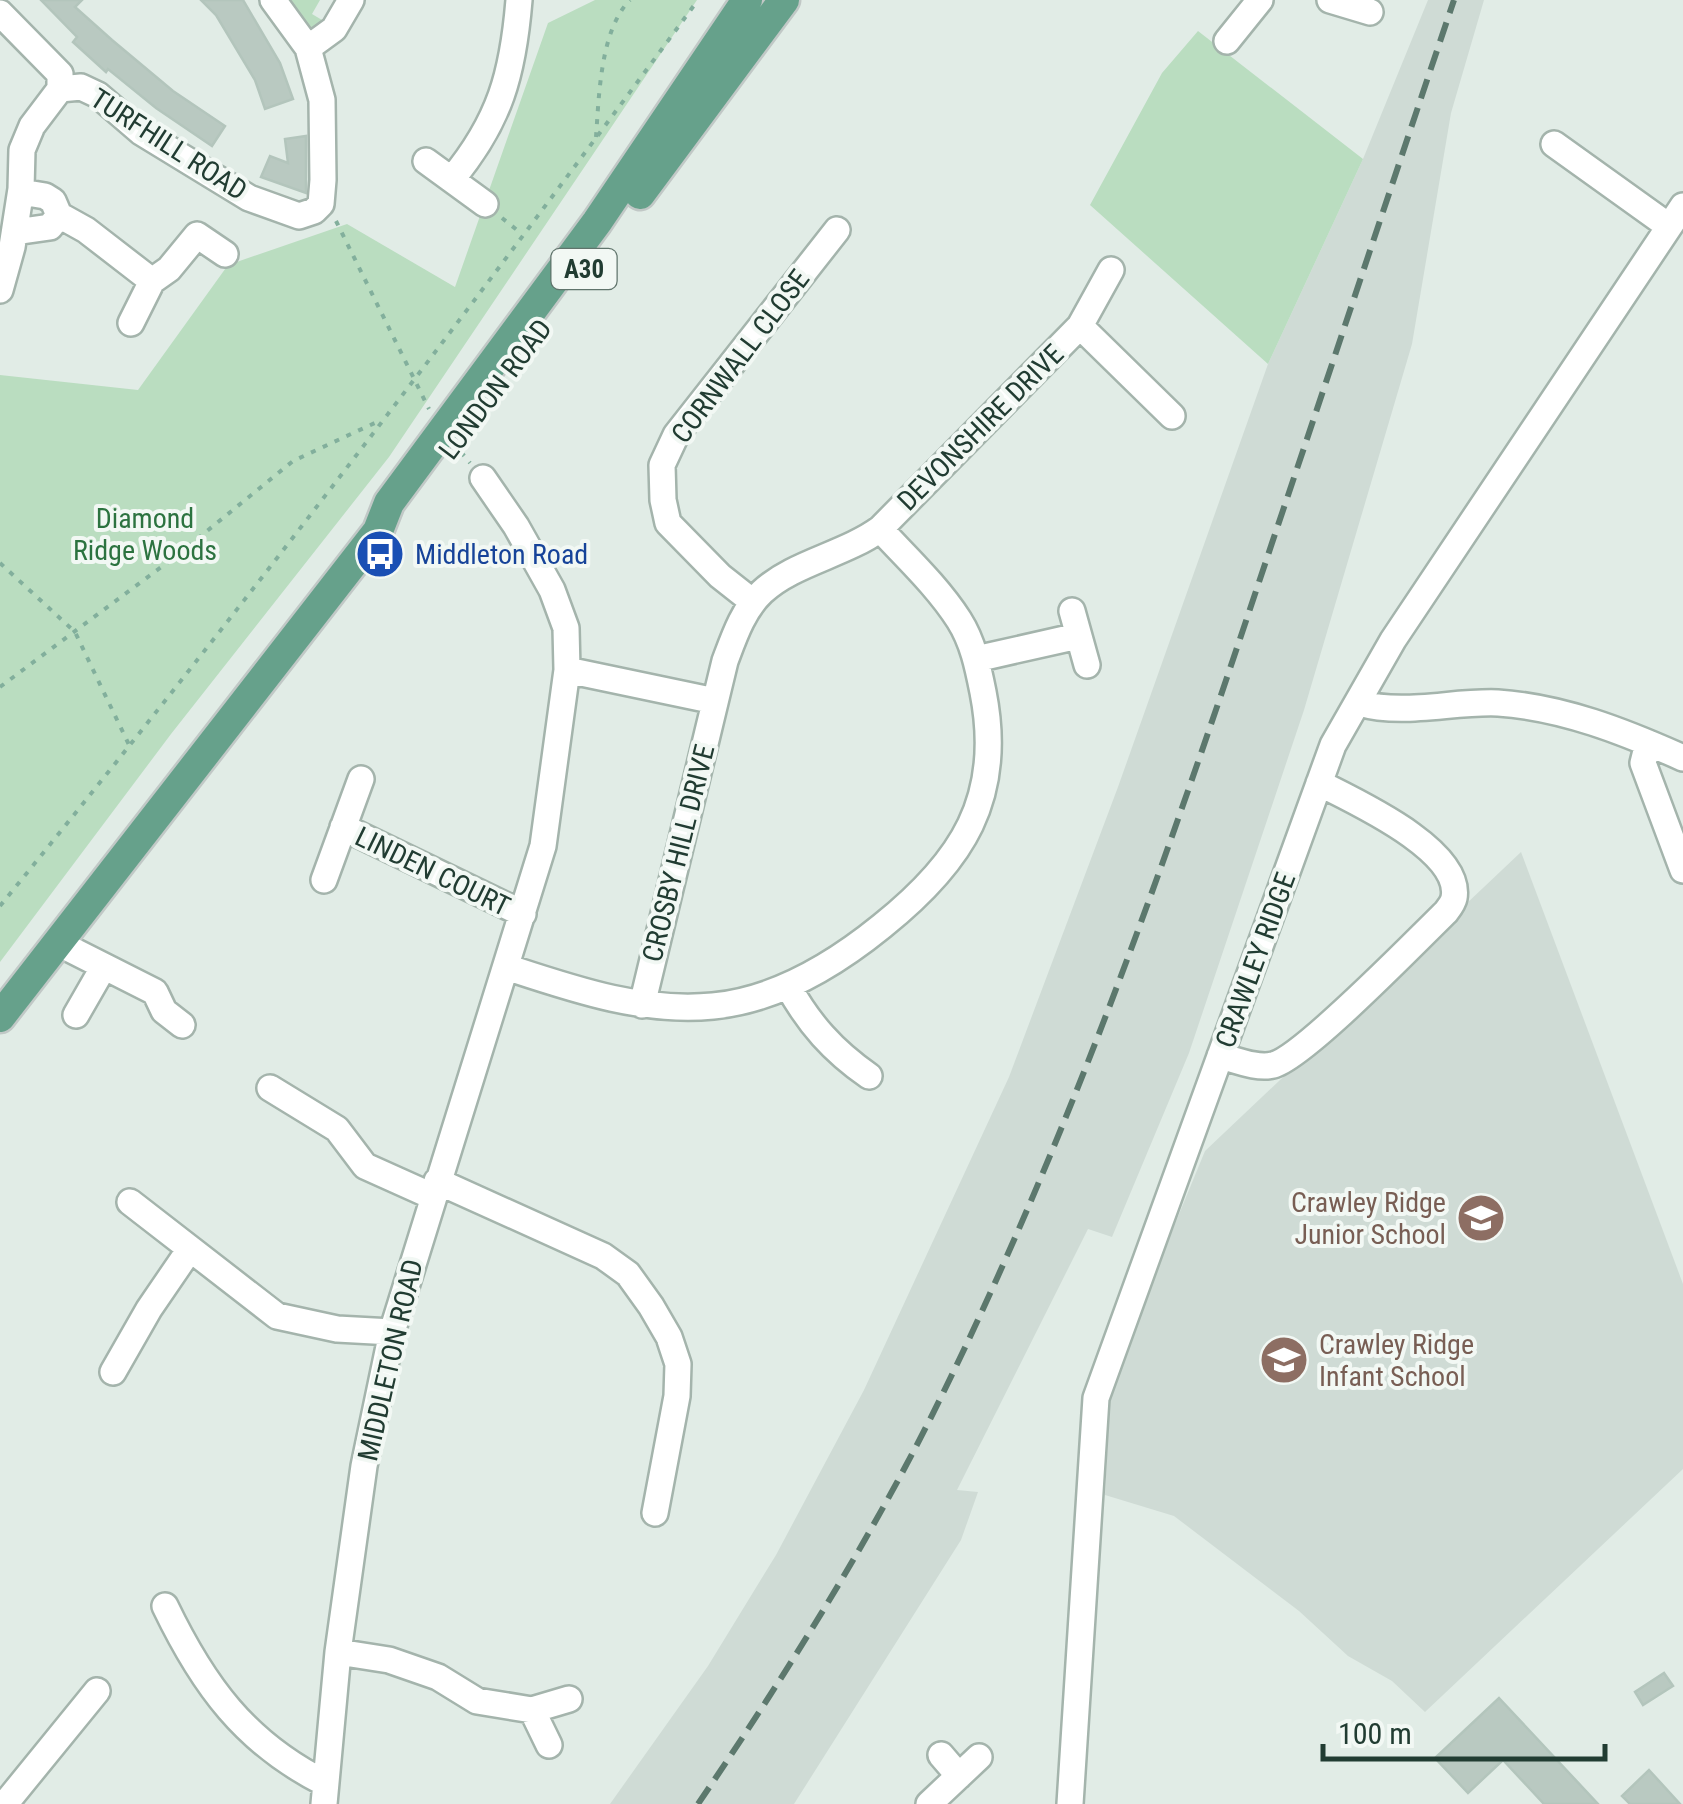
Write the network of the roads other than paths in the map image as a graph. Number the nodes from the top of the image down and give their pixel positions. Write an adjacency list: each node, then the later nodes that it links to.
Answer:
1 (272, 0): 11 (street)
2 (351, 0): 11 (street)
3 (519, 0): 15 (street)
4 (748, 0): 31 (main road, LONDON ROAD / A30)
5 (784, 0): 31 (main road, LONDON ROAD / A30)
6 (1260, 0): 10 (street)
7 (1329, 8): 8 (street)
8 (1370, 12)
9 (0, 13): 12 (street, TURFHILL ROAD)
10 (1227, 41)
11 (308, 48): 12 (street, TURFHILL ROAD)
12 (60, 88): 16 (street)
13 (1554, 144): 19 (street)
14 (426, 161): 15 (street)
15 (452, 179): 17 (street)
16 (21, 192): 18 (street); 21 (street)
17 (485, 204)
18 (59, 215): 21 (street); 24 (street)
19 (1675, 215): 37 (street, CRAWLEY RIDGE)
20 (838, 230): 32 (street, CORNWALL CLOSE)
21 (14, 232): 25 (street)
22 (225, 254): 24 (street)
23 (1110, 270): 27 (street, DEVONSHIRE DRIVE)
24 (152, 280): 26 (street)
25 (0, 290)
26 (131, 323)
27 (1080, 326): 28 (street, DEVONSHIRE DRIVE); 30 (street, DEVONSHIRE DRIVE)
28 (1172, 416)
29 (482, 478): 35 (street, MIDDLETON ROAD)
30 (880, 528): 32 (street, CROSBY HILL DRIVE); 33 (street)
31 (378, 531): 46 (main road, LONDON ROAD / A30)
32 (754, 602): 36 (street, CROSBY HILL DRIVE)
33 (976, 659): 34 (street); 49 (street)
34 (1087, 665)
35 (568, 670): 36 (street); 45 (street, MIDDLETON ROAD)
36 (715, 701): 50 (street, CROSBY HILL DRIVE)
37 (1359, 703): 38 (street); 41 (street, CRAWLEY RIDGE)
38 (1648, 743): 39 (street); 43 (street)
39 (1683, 758)
40 (361, 780): 42 (street, LINDEN COURT)
41 (1319, 783): 54 (street, CRAWLEY RIDGE); 54 (street)
42 (344, 827): 44 (street, LINDEN COURT); 45 (street, LINDEN COURT)
43 (1683, 870)
44 (324, 880)
45 (522, 914): 47 (street, MIDDLETON ROAD)
46 (58, 943): 48 (street); 52 (main road, LONDON ROAD / A30)
47 (506, 967): 50 (street); 57 (street, MIDDLETON ROAD)
48 (104, 968): 51 (street); 53 (street)
49 (788, 986): 50 (street); 55 (street)
50 (642, 1005)
51 (76, 1016)
52 (0, 1018)
53 (182, 1025)
54 (1220, 1056): 75 (street, CRAWLEY RIDGE)
55 (868, 1076)
56 (270, 1088): 57 (street)
57 (435, 1189): 60 (street, MIDDLETON ROAD); 62 (street)
58 (130, 1202): 59 (street)
59 (190, 1249): 60 (street); 61 (street)
60 (392, 1332): 64 (street, MIDDLETON ROAD)
61 (114, 1372)
62 (655, 1513)
63 (165, 1606): 72 (street)
64 (338, 1652): 67 (street); 72 (street, MIDDLETON ROAD)
65 (98, 1691): 73 (street)
66 (569, 1699): 67 (street)
67 (532, 1710): 68 (street)
68 (549, 1745)
69 (941, 1755): 71 (street)
70 (978, 1758): 71 (street)
71 (959, 1776): 74 (street)
72 (325, 1794)
73 (5, 1804)
74 (928, 1804)
75 (1070, 1804)

